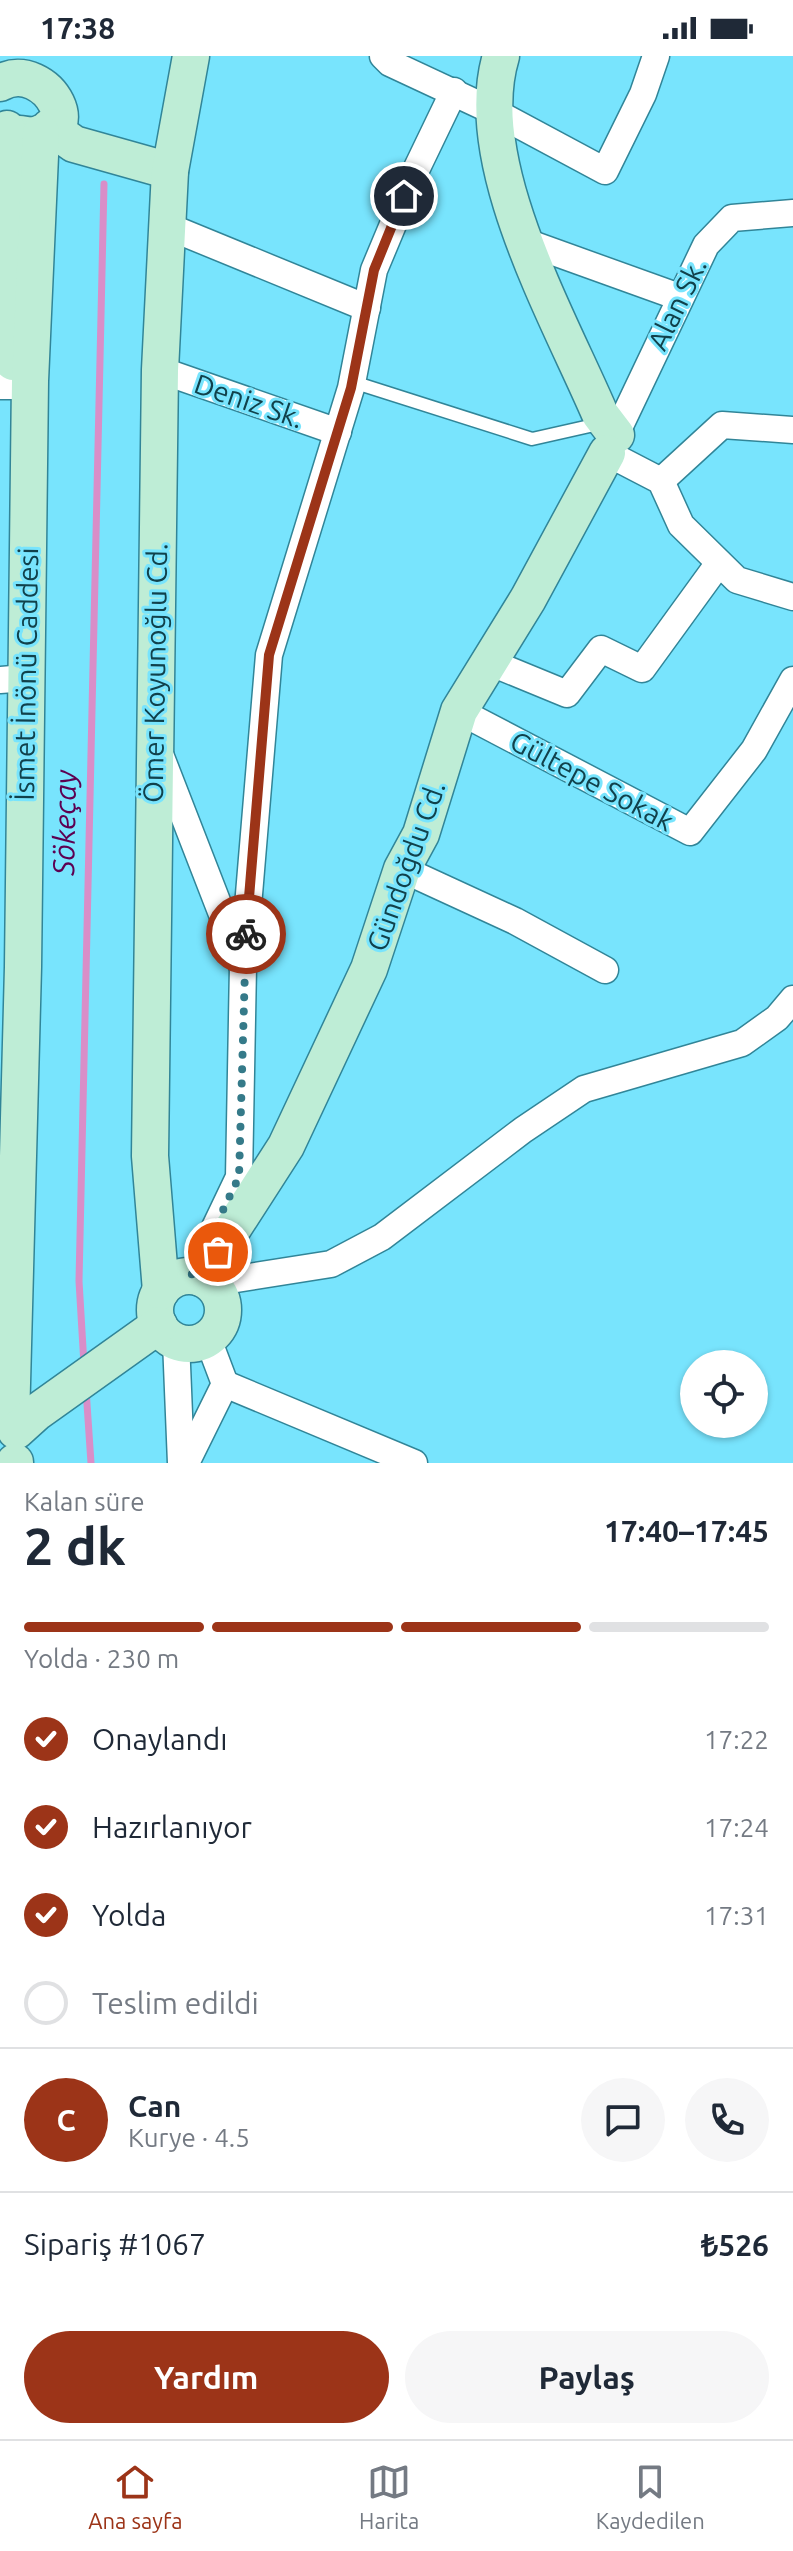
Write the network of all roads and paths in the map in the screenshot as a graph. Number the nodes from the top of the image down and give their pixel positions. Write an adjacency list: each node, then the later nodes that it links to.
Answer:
1 (191, 56): 9 (street, Ömer Koyunoğlu Cd.)
2 (383, 56): 6 (street)
3 (501, 56): 7 (street)
4 (656, 56): 7 (street)
5 (18, 67): 8 (street)
6 (454, 91): 7 (street); 14 (street)
7 (495, 112): 12 (street)
8 (25, 127): 9 (street); 17 (street)
9 (170, 171): 11 (street, Ömer Koyunoğlu Cd.)
10 (793, 213): 13 (street, Alan Sk.)
11 (167, 226): 14 (street); 15 (street, Ömer Koyunoğlu Cd.)
12 (526, 242): 13 (street); 20 (street)
13 (679, 297): 20 (street, Alan Sk.)
14 (367, 308): 16 (street)
15 (160, 370): 19 (street, Deniz Sk.); 28 (street, Ömer Koyunoğlu Cd.)
16 (353, 382): 19 (street); 20 (lane)
17 (15, 384): 25 (street); 30 (street, İsmet İnönü Caddesi)
18 (793, 430): 21 (street)
19 (338, 432): 31 (street)
20 (610, 437): 21 (street); 24 (street, Gündoğdu Cd.)
21 (661, 481): 22 (street)
22 (719, 563): 23 (street); 24 (street)
23 (793, 597)
24 (489, 662): 27 (street, Gündoğdu Cd.)
25 (6, 680): 30 (street)
26 (793, 680): 27 (street, Gültepe Sokak)
27 (459, 711): 29 (street, Gündoğdu Cd.)
28 (153, 738): 31 (street); 35 (street, Ömer Koyunoğlu Cd.)
29 (402, 869): 32 (street); 35 (street, Gündoğdu Cd.)
30 (11, 966): 34 (street); 37 (street)
31 (243, 966): 35 (street)
32 (605, 970)
33 (793, 999): 35 (street)
34 (0, 1164)
35 (180, 1310): 36 (street); 37 (street, Gündoğdu Cd.); 38 (street)
36 (225, 1384): 38 (street); 39 (street)
37 (15, 1437)
38 (184, 1463)
39 (414, 1463)

